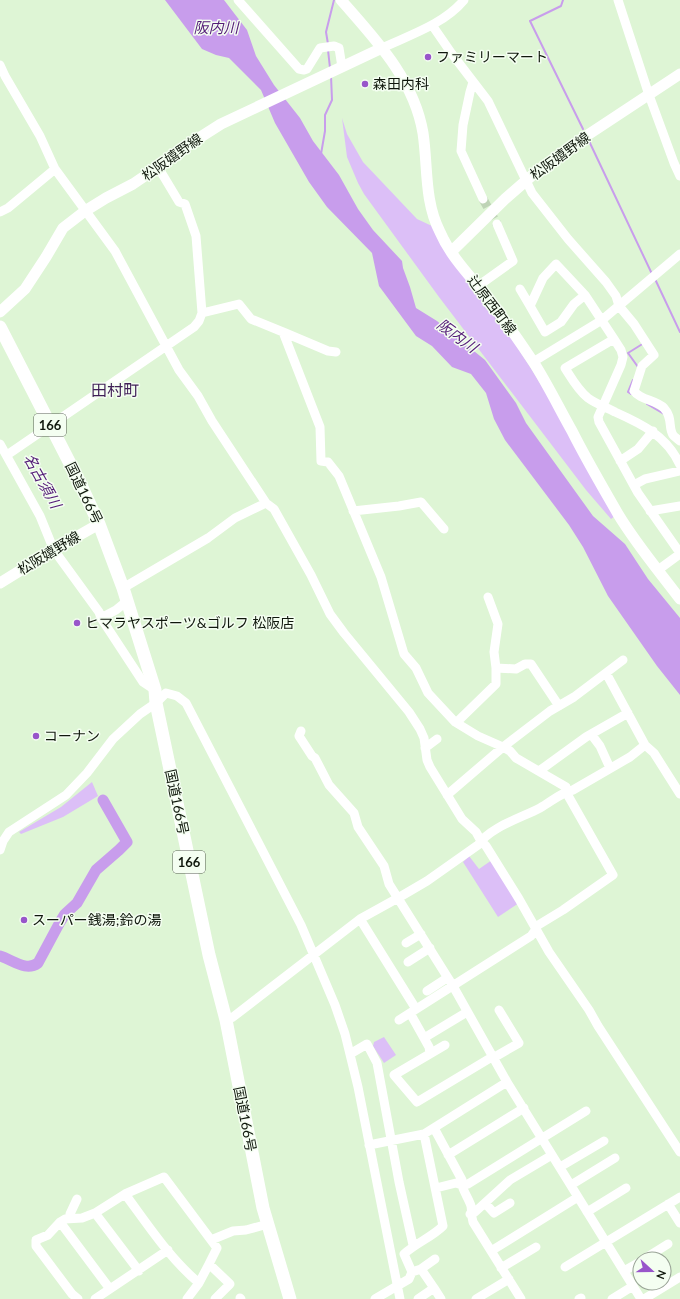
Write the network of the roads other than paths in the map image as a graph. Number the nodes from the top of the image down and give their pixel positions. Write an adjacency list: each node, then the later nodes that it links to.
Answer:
1 (238, 0): 8 (street)
2 (464, 0): 5 (street)
3 (618, 0): 11 (street)
4 (343, 1): 6 (main road, 辻原西町線)
5 (432, 24): 6 (street); 10 (street)
6 (382, 48): 8 (main road, 松阪嬉野線); 20 (main road, 辻原西町線)
7 (0, 64): 13 (street)
8 (342, 67): 12 (main road, 松阪嬉野線)
9 (680, 74): 11 (main road, 松阪嬉野線)
10 (474, 82): 15 (street); 16 (street)
11 (649, 95): 14 (street); 15 (main road, 松阪嬉野線)
12 (158, 167): 17 (main road, 松阪嬉野線); 28 (street)
13 (55, 169): 17 (street); 18 (street)
14 (680, 176)
15 (526, 180): 20 (main road, 松阪嬉野線); 26 (street)
16 (483, 199)
17 (85, 211): 27 (main road, 松阪嬉野線); 33 (street)
18 (0, 212)
19 (497, 224): 22 (street)
20 (451, 252): 22 (main road, 辻原西町線)
21 (680, 254): 26 (street)
22 (478, 286): 35 (main road, 辻原西町線)
23 (520, 289): 25 (street)
24 (585, 295): 25 (street); 25 (street); 29 (street)
25 (530, 306)
26 (619, 306): 29 (street); 39 (street)
27 (0, 312)
28 (202, 313): 31 (street); 33 (street)
29 (602, 320): 32 (street); 35 (street)
30 (0, 327): 37 (highway, 国道166号 / 166)
31 (283, 332): 34 (street); 48 (street)
32 (614, 339): 36 (street); 36 (street)
33 (166, 346): 37 (street); 46 (street)
34 (336, 352)
35 (533, 362): 54 (main road, 辻原西町線)
36 (603, 406): 38 (street); 42 (street)
37 (50, 426): 41 (street); 50 (highway, 国道166号 / 166)
38 (653, 431): 42 (street); 43 (street)
39 (680, 441)
40 (0, 444): 41 (street)
41 (8, 453): 52 (street)
42 (620, 461): 45 (street)
43 (680, 465)
44 (680, 471): 45 (street)
45 (634, 485): 49 (street)
46 (266, 503): 56 (street); 74 (street)
47 (680, 506): 49 (street)
48 (354, 511): 51 (street); 68 (street)
49 (650, 511): 53 (street)
50 (99, 524): 52 (main road, 松阪嬉野線); 56 (highway, 国道166号 / 166)
51 (444, 529)
52 (55, 549): 55 (main road, 松阪嬉野線); 60 (street)
53 (680, 553): 54 (street)
54 (658, 570): 58 (main road, 辻原西町線)
55 (0, 583)
56 (123, 588): 59 (highway, 国道166号 / 166)
57 (488, 597): 62 (street)
58 (680, 599)
59 (127, 601): 60 (street); 64 (highway, 国道166号 / 166)
60 (103, 617): 64 (street)
61 (623, 660): 63 (street)
62 (496, 668): 66 (street); 68 (street)
63 (606, 672): 66 (street); 67 (street)
64 (155, 690): 65 (highway, 国道166号 / 166)
65 (156, 703): 81 (street); 88 (street); 96 (highway, 国道166号 / 166)
66 (559, 706): 73 (street)
67 (628, 714): 70 (street); 72 (street)
68 (455, 722): 73 (street)
69 (301, 732): 82 (street)
70 (591, 734): 75 (street); 76 (street)
71 (437, 739): 74 (street)
72 (645, 745): 75 (street); 78 (street)
73 (503, 747): 76 (street); 79 (street)
74 (425, 748): 79 (street)
75 (610, 768): 77 (street)
76 (538, 771): 77 (street)
77 (566, 792): 80 (street); 84 (street)
78 (680, 794)
79 (447, 795): 80 (street)
80 (481, 841): 82 (street); 84 (street)
81 (0, 850)
82 (398, 898): 83 (street); 85 (street)
83 (360, 919): 88 (street); 94 (street)
84 (535, 928): 91 (street); 112 (street)
85 (421, 934): 86 (street); 87 (street)
86 (406, 943)
87 (430, 948): 89 (street); 90 (street)
88 (314, 954): 96 (street); 100 (street)
89 (408, 962)
90 (447, 978): 91 (street); 92 (street)
91 (453, 986): 94 (street); 95 (street)
92 (427, 991)
93 (499, 1010): 102 (street)
94 (413, 1011): 97 (street); 98 (street)
95 (467, 1012): 98 (street); 102 (street)
96 (226, 1020): 134 (highway, 国道166号 / 166)
97 (399, 1020)
98 (424, 1038): 101 (street)
99 (445, 1045): 101 (street)
100 (350, 1054): 109 (street); 111 (street)
101 (430, 1054): 102 (street)
102 (493, 1057): 103 (street)
103 (507, 1082): 104 (street); 106 (street)
104 (524, 1108): 108 (street); 113 (street)
105 (586, 1111): 108 (street)
106 (434, 1128): 107 (street); 113 (street)
107 (424, 1134): 109 (street); 119 (street)
108 (542, 1137): 114 (street); 117 (street)
109 (392, 1141): 111 (street); 138 (street)
110 (604, 1141): 116 (street)
111 (369, 1145): 155 (street)
112 (680, 1152)
113 (448, 1155): 117 (street)
114 (552, 1155): 116 (street); 125 (street)
115 (615, 1158): 118 (street)
116 (560, 1168): 118 (street)
117 (462, 1185): 119 (street); 130 (street)
118 (571, 1185): 122 (street)
119 (436, 1188): 138 (street)
120 (626, 1188): 128 (street)
121 (125, 1194): 129 (street); 135 (street); 140 (street)
122 (578, 1197): 128 (street); 141 (street)
123 (680, 1197): 127 (street)
124 (77, 1199): 131 (street)
125 (485, 1203): 126 (street); 130 (street)
126 (510, 1203)
127 (668, 1204): 133 (street); 136 (street)
128 (588, 1212): 136 (street)
129 (95, 1213): 131 (street); 148 (street)
130 (470, 1214): 141 (street)
131 (70, 1218): 132 (street)
132 (60, 1222): 158 (street); 161 (street)
133 (680, 1223)
134 (268, 1224): 135 (street); 165 (highway, 国道166号 / 166)
135 (211, 1240): 144 (street)
136 (606, 1242): 146 (street); 150 (street)
137 (668, 1244): 142 (street)
138 (413, 1245): 149 (street)
139 (536, 1247): 147 (street)
140 (168, 1250): 148 (street); 153 (street)
141 (491, 1251): 147 (street)
142 (657, 1251)
143 (436, 1258): 149 (street)
144 (209, 1264): 153 (street); 164 (street)
145 (632, 1266): 150 (street)
146 (565, 1267)
147 (502, 1268): 152 (street)
148 (139, 1270): 158 (street)
149 (417, 1270): 155 (street); 157 (street)
150 (624, 1271): 154 (street)
151 (680, 1277): 172 (street)
152 (509, 1279): 160 (street); 170 (street)
153 (199, 1283): 163 (street)
154 (632, 1284)
155 (397, 1285): 166 (street); 167 (street)
156 (632, 1287): 171 (street)
157 (434, 1288): 168 (street); 169 (street)
158 (110, 1289): 162 (street)
159 (637, 1291): 172 (street)
160 (518, 1298)
161 (78, 1299)
162 (95, 1299)
163 (187, 1299)
164 (214, 1299)
165 (290, 1299)
166 (375, 1299)
167 (400, 1299)
168 (418, 1299)
169 (441, 1299)
170 (476, 1299)
171 (612, 1299)
172 (643, 1299)

